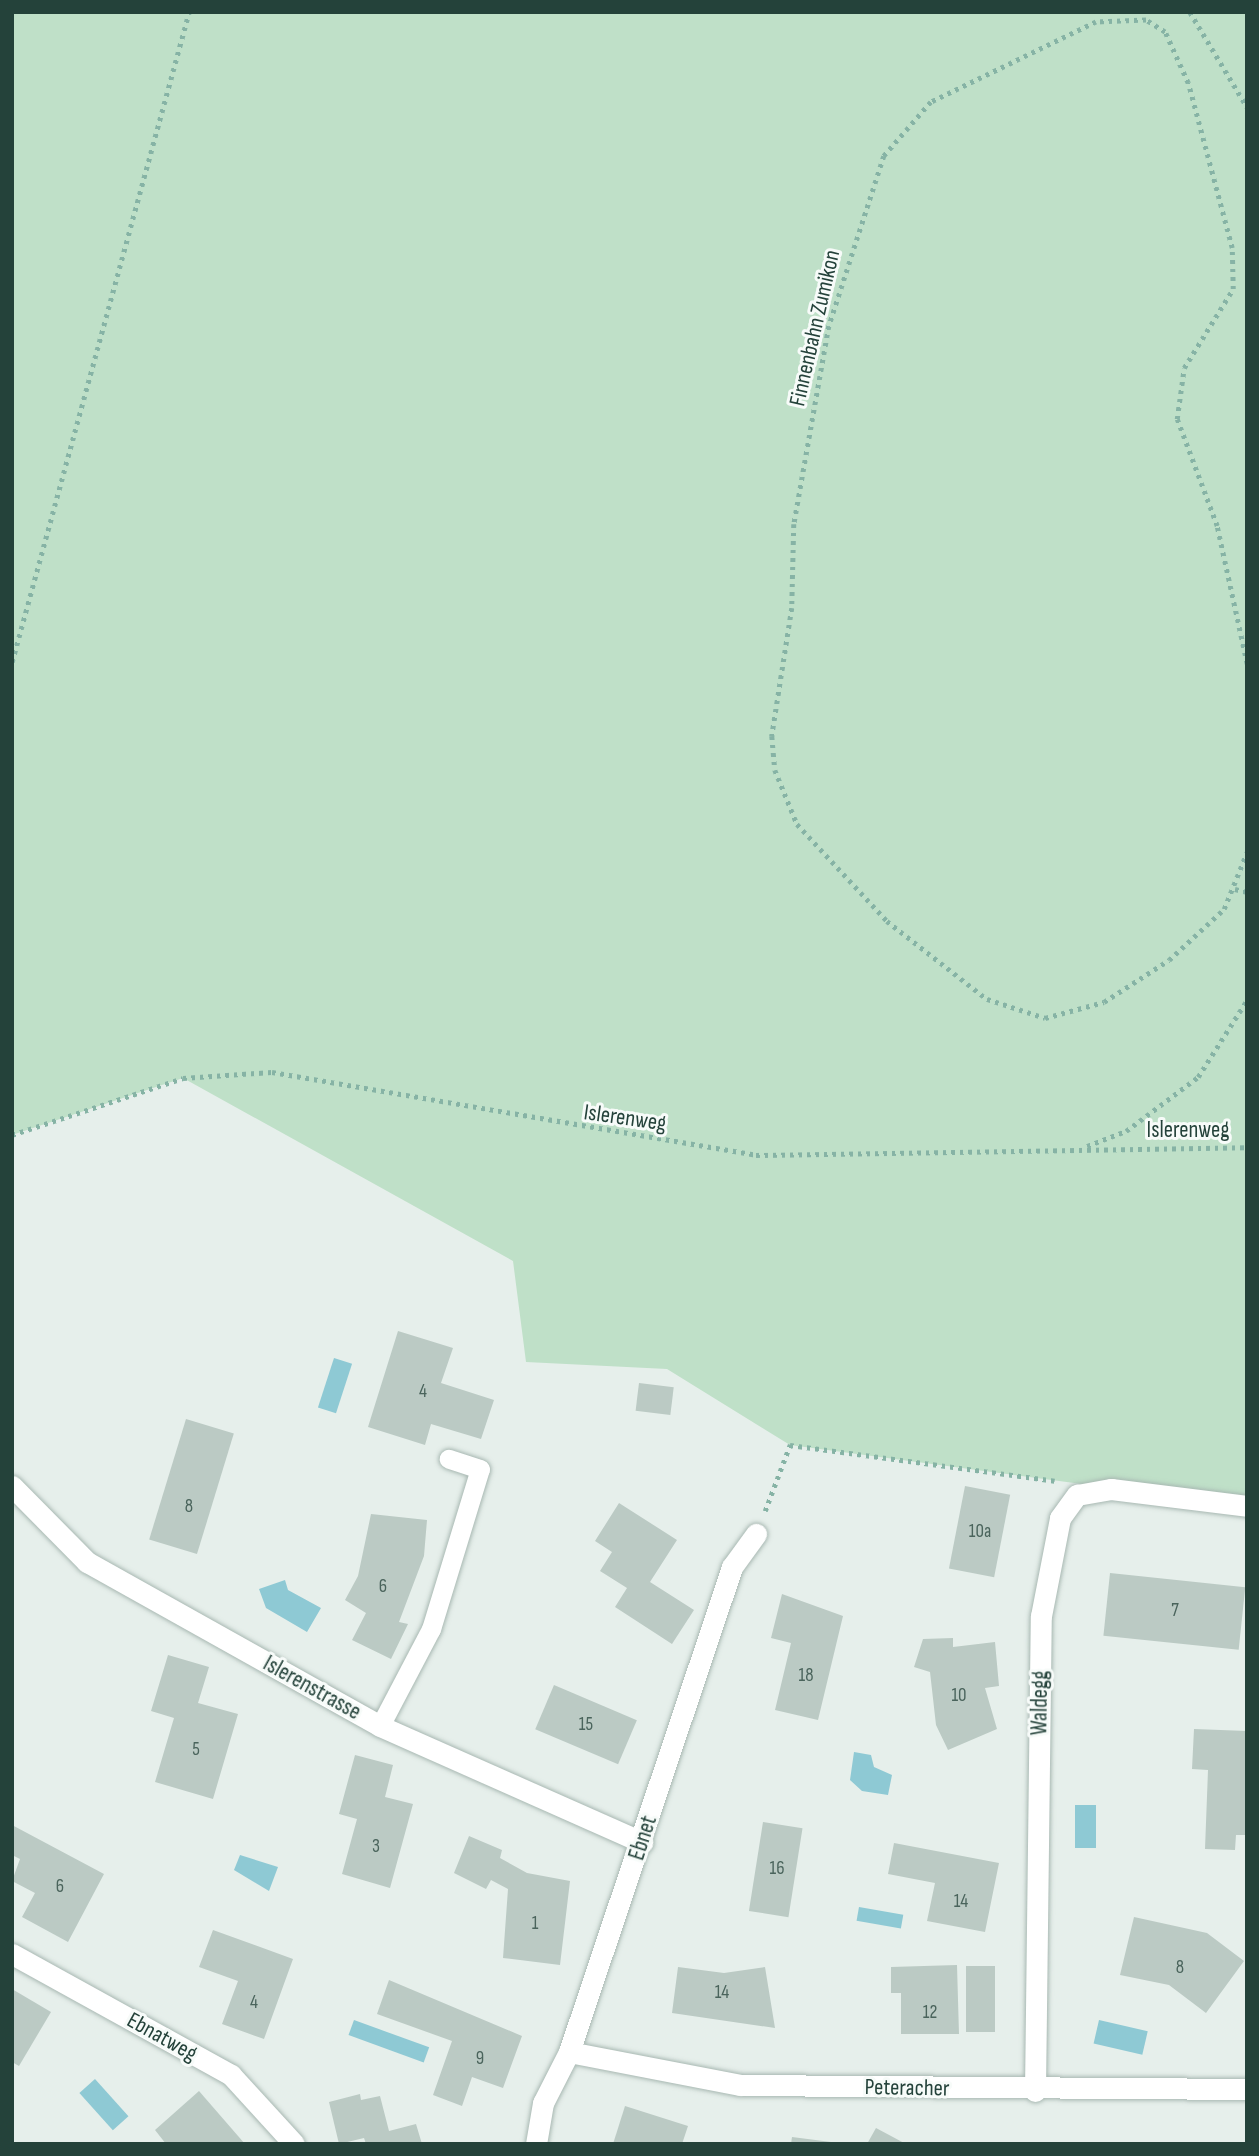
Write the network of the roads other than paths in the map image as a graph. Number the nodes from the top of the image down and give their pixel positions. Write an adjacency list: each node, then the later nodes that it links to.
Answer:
1 (449, 1459): 5 (lane)
2 (12, 1486): 5 (street, Islerenstrasse)
3 (1247, 1506): 10 (street, Waldegg)
4 (756, 1534): 6 (street, Ebnet)
5 (380, 1726): 6 (street, Islerenstrasse)
6 (642, 1842): 8 (street, Ebnet)
7 (12, 1954): 11 (street, Ebnatweg)
8 (569, 2052): 10 (street, Peteracher); 12 (street, Ebnet)
9 (1247, 2089): 10 (street, Peteracher)
10 (1035, 2091)
11 (294, 2144)
12 (536, 2144)

